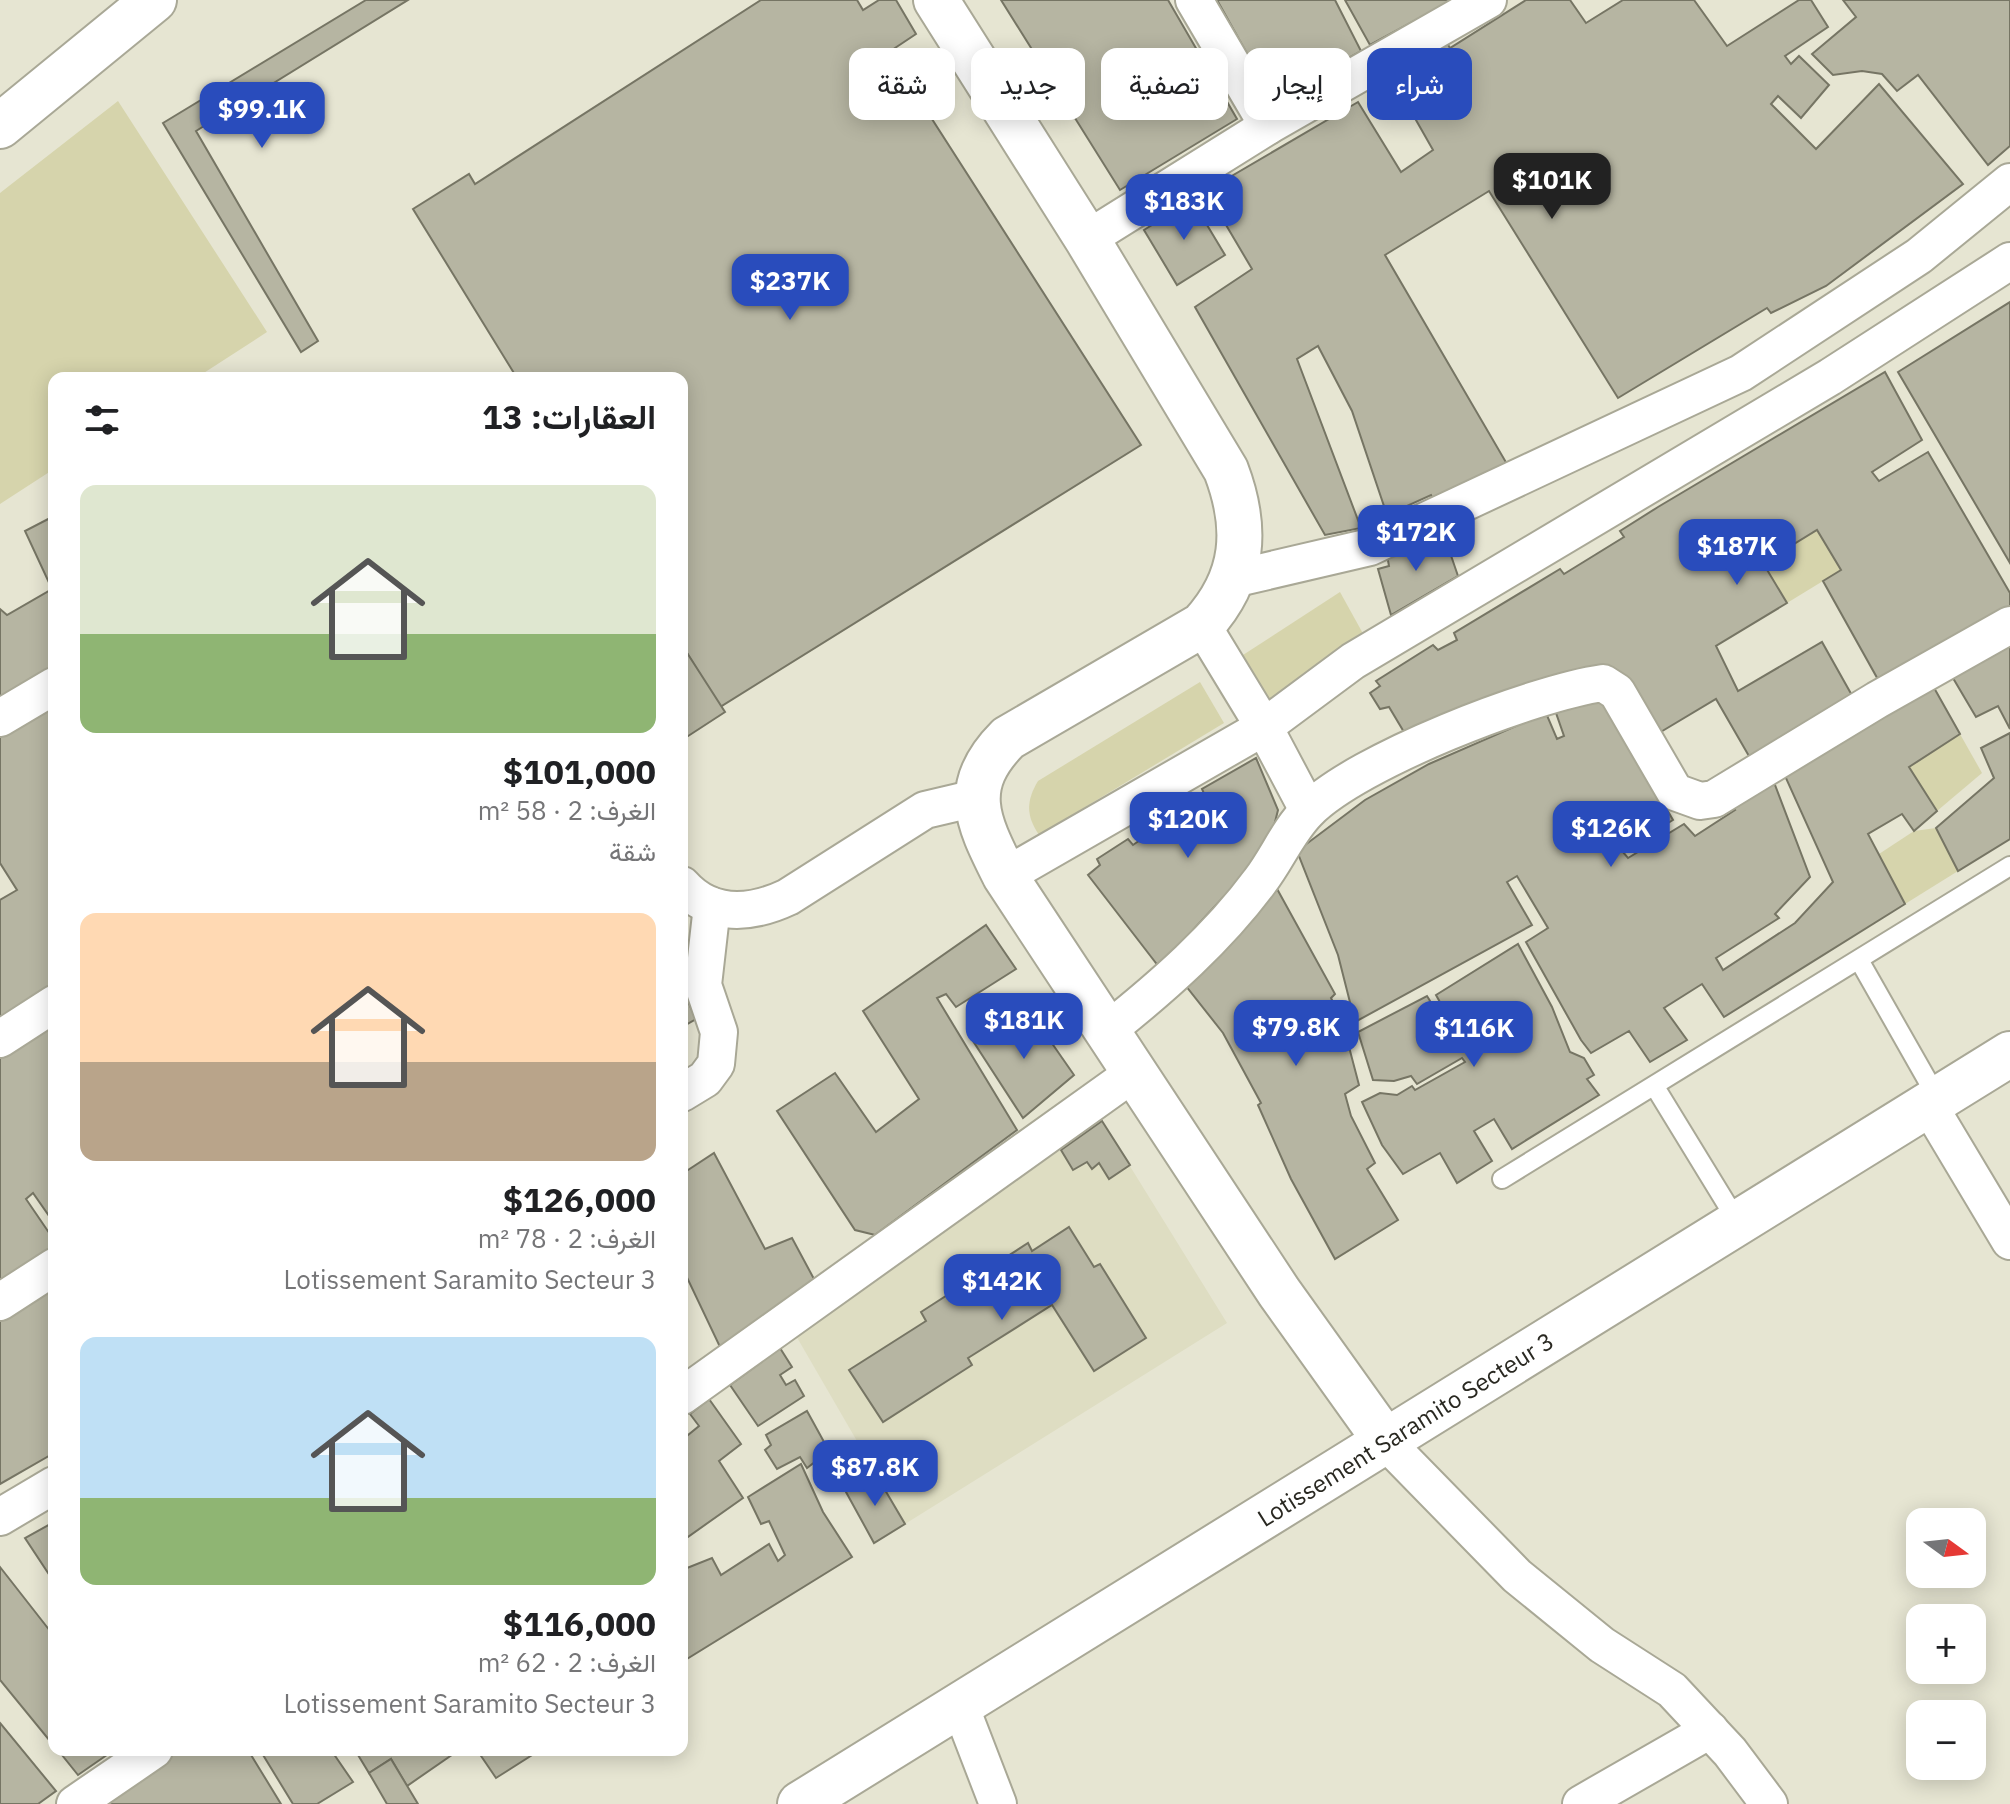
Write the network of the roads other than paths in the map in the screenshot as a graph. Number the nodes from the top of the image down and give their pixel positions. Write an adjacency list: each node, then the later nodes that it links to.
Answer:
1 (154, 0): 5 (street)
2 (936, 0): 8 (street)
3 (1194, 0): 6 (street)
4 (1488, 0): 6 (street)
5 (2, 120)
6 (1268, 126): 8 (street)
7 (2010, 182): 10 (street)
8 (1087, 239): 10 (street)
9 (2010, 261): 15 (street)
10 (1233, 579): 11 (street)
11 (1202, 625): 15 (street); 16 (street)
12 (2010, 625): 17 (street)
13 (48, 690): 14 (street)
14 (0, 718)
15 (1264, 727): 17 (street); 19 (street)
16 (976, 798): 19 (street); 21 (street)
17 (1308, 810): 24 (street)
18 (2010, 866): 22 (lane)
19 (1005, 876): 24 (street)
20 (688, 889): 21 (street)
21 (712, 906): 29 (street)
22 (1859, 960): 28 (lane); 30 (lane)
23 (48, 1008): 25 (street)
24 (1108, 1030): 27 (street)
25 (0, 1039)
26 (2010, 1054): 30 (street, Lotissement Saramito Secteur 3)
27 (1135, 1072): 36 (street); 37 (street)
28 (1655, 1087): 31 (lane); 32 (lane)
29 (688, 1089)
30 (1933, 1101): 32 (street, Lotissement Saramito Secteur 3); 33 (street)
31 (1502, 1179)
32 (1737, 1221): 37 (street, Lotissement Saramito Secteur 3)
33 (2010, 1241)
34 (48, 1271): 35 (street)
35 (0, 1302)
36 (688, 1392)
37 (1387, 1443): 40 (street, Lotissement Saramito Secteur 3); 41 (street)
38 (48, 1489): 39 (street)
39 (0, 1517)
40 (961, 1708): 44 (street, Lotissement Saramito Secteur 3); 45 (street)
41 (1710, 1730): 46 (street); 47 (street)
42 (145, 1756): 43 (street)
43 (75, 1804)
44 (800, 1804)
45 (998, 1804)
46 (1581, 1804)
47 (1769, 1804)

